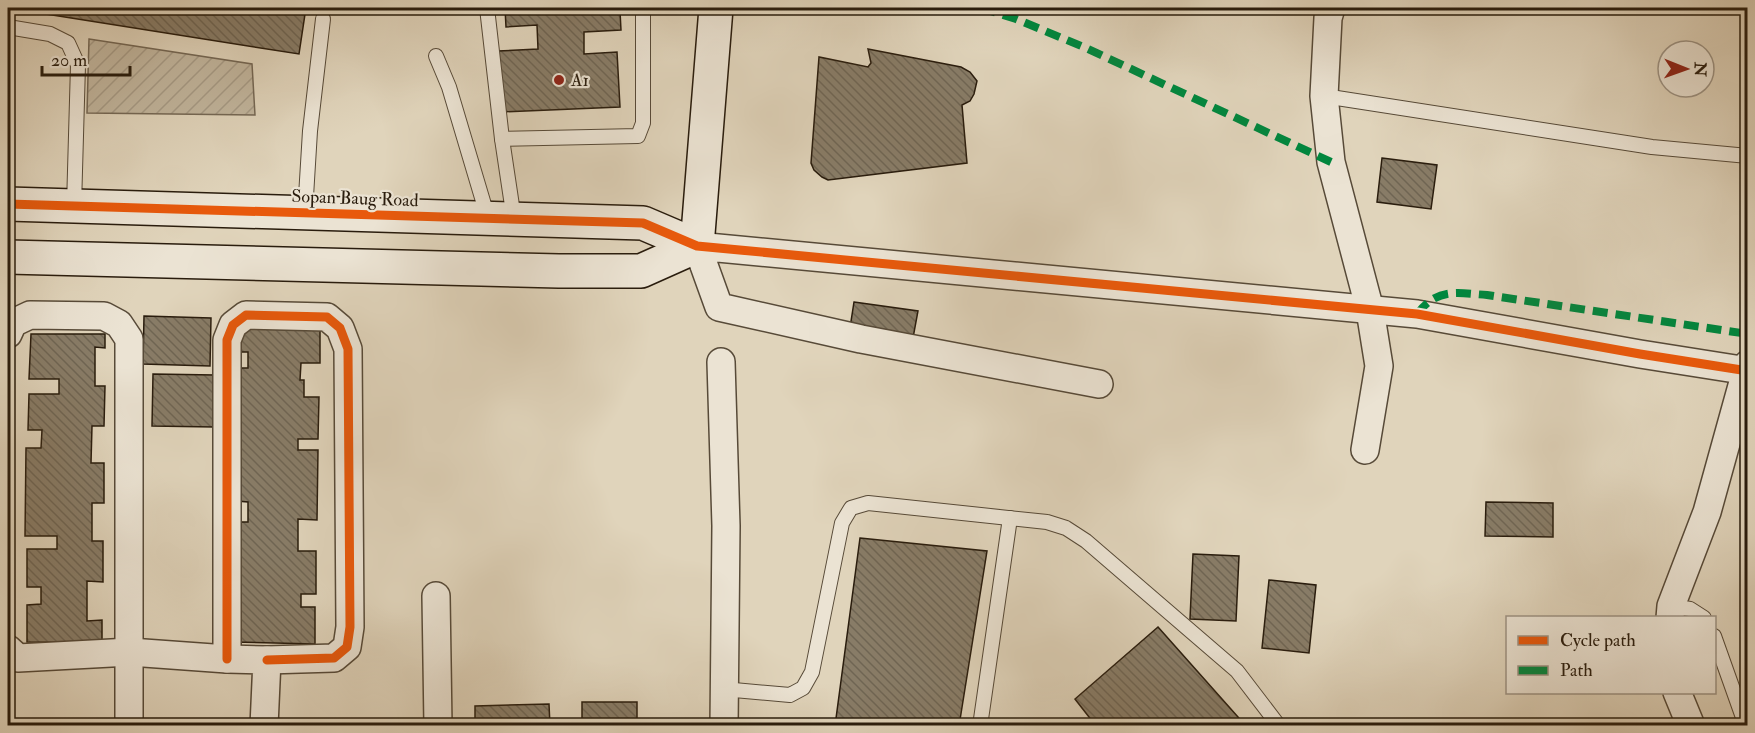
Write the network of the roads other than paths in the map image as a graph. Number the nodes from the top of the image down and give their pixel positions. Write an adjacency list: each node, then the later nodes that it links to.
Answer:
1 (487, 8): 9 (lane)
2 (643, 8): 9 (lane)
3 (716, 8): 15 (street)
4 (1330, 8): 8 (street)
5 (323, 19): 13 (lane)
6 (8, 27): 12 (lane)
7 (436, 56): 14 (lane)
8 (1324, 96): 10 (lane); 17 (street)
9 (502, 138): 14 (lane)
10 (1748, 156)
11 (8, 204): 12 (street, Sopan Baug Road)
12 (74, 206): 13 (street, Sopan Baug Road)
13 (305, 213): 14 (street, Sopan Baug Road)
14 (501, 219): 15 (street, Sopan Baug Road)
15 (697, 246): 16 (street); 17 (street); 21 (street)
16 (8, 257)
17 (1370, 310): 20 (street); 22 (street)
18 (8, 334): 29 (street)
19 (721, 362): 32 (street)
20 (1747, 369): 25 (street)
21 (1099, 384)
22 (1365, 450)
23 (1010, 518): 32 (lane); 38 (lane); 39 (lane)
24 (436, 596): 36 (street)
25 (1671, 612): 26 (lane)
26 (1701, 616)
27 (1716, 642): 41 (lane)
28 (8, 649): 29 (street)
29 (130, 652): 30 (street); 34 (street)
30 (227, 659): 31 (street); 31 (street)
31 (267, 660): 35 (street)
32 (723, 689): 37 (street)
33 (1677, 694): 40 (street)
34 (129, 726)
35 (264, 726)
36 (438, 726)
37 (724, 726)
38 (980, 726)
39 (1279, 726)
40 (1691, 726)
41 (1746, 726)

